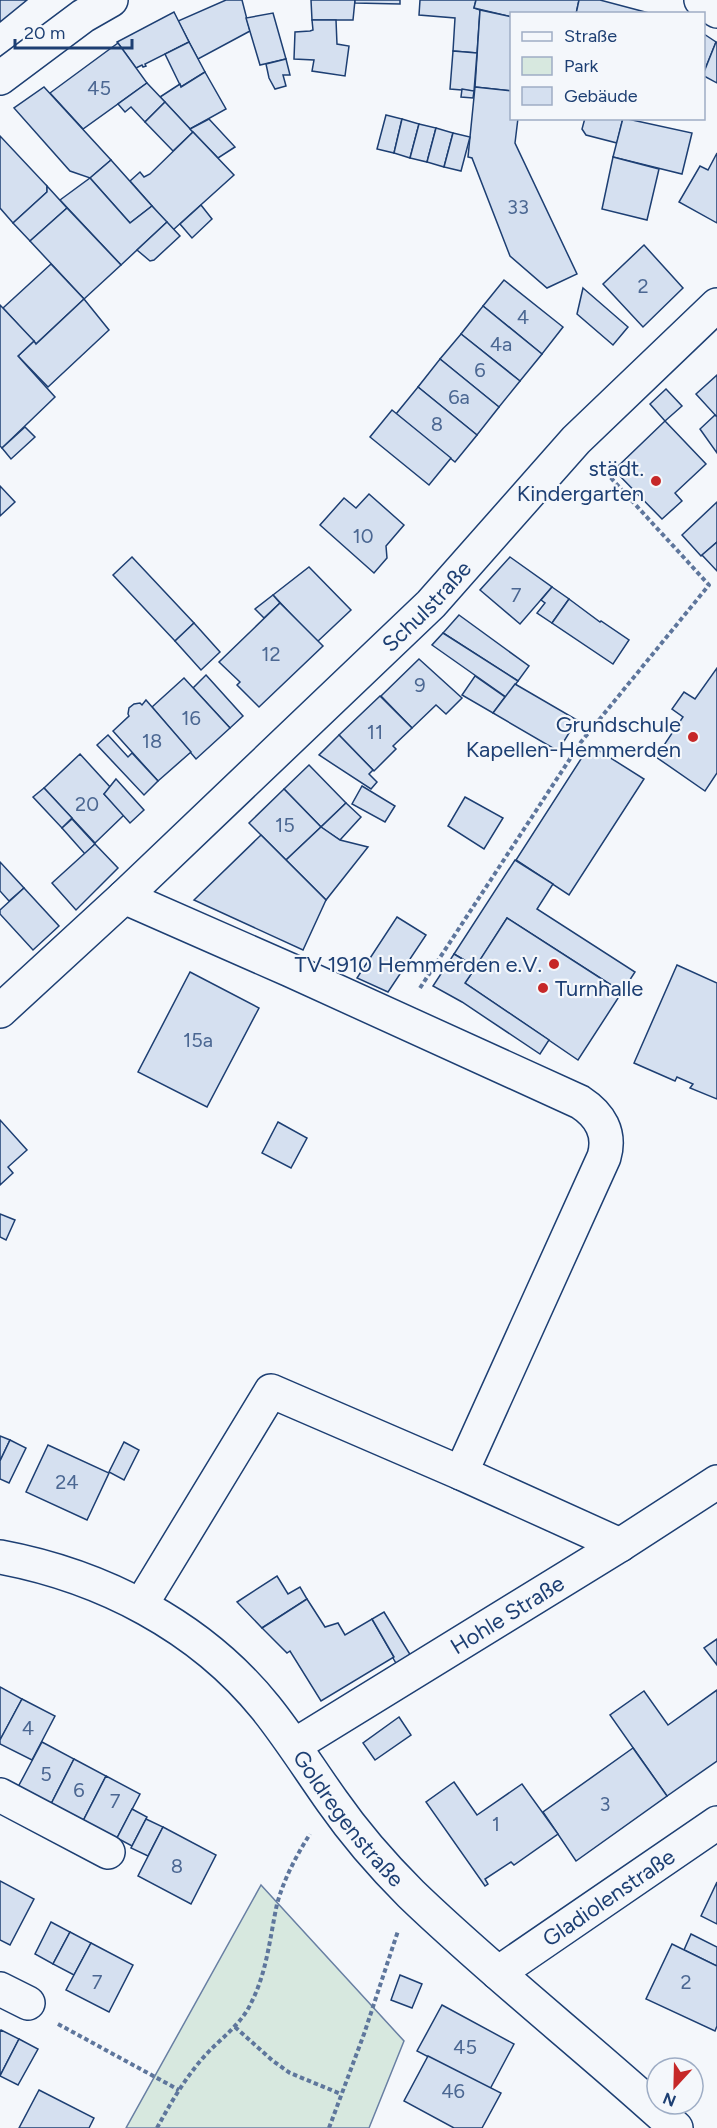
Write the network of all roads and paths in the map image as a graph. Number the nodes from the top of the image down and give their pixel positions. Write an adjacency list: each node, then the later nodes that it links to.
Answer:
1 (111, 0): 4 (street)
2 (701, 0): 3 (street)
3 (717, 11)
4 (0, 78)
5 (717, 304): 6 (street, Schulstraße)
6 (576, 440): 7 (street, Schulstraße); 9 (path)
7 (124, 897): 8 (street, Schulstraße); 9 (street)
8 (0, 1011)
9 (399, 1019): 10 (street)
10 (461, 1473): 12 (street); 14 (street)
11 (717, 1482): 12 (street, Hohle Straße)
12 (620, 1545): 15 (street, Hohle Straße)
13 (0, 1557): 14 (street, Goldregenstraße)
14 (141, 1605): 15 (street, Goldregenstraße)
15 (295, 1745): 17 (street, Goldregenstraße)
16 (0, 1795): 19 (street)
17 (332, 1801): 20 (street, Goldregenstraße); 23 (path)
18 (717, 1823): 21 (street, Gladiolenstraße)
19 (108, 1852)
20 (411, 1894): 21 (street, Goldregenstraße); 25 (path)
21 (498, 1973): 26 (street, Goldregenstraße)
22 (14, 1996): 24 (path)
23 (235, 2027): 24 (path); 25 (path)
24 (179, 2090): 27 (path)
25 (341, 2094): 28 (path)
26 (671, 2126)
27 (157, 2128)
28 (329, 2128)

